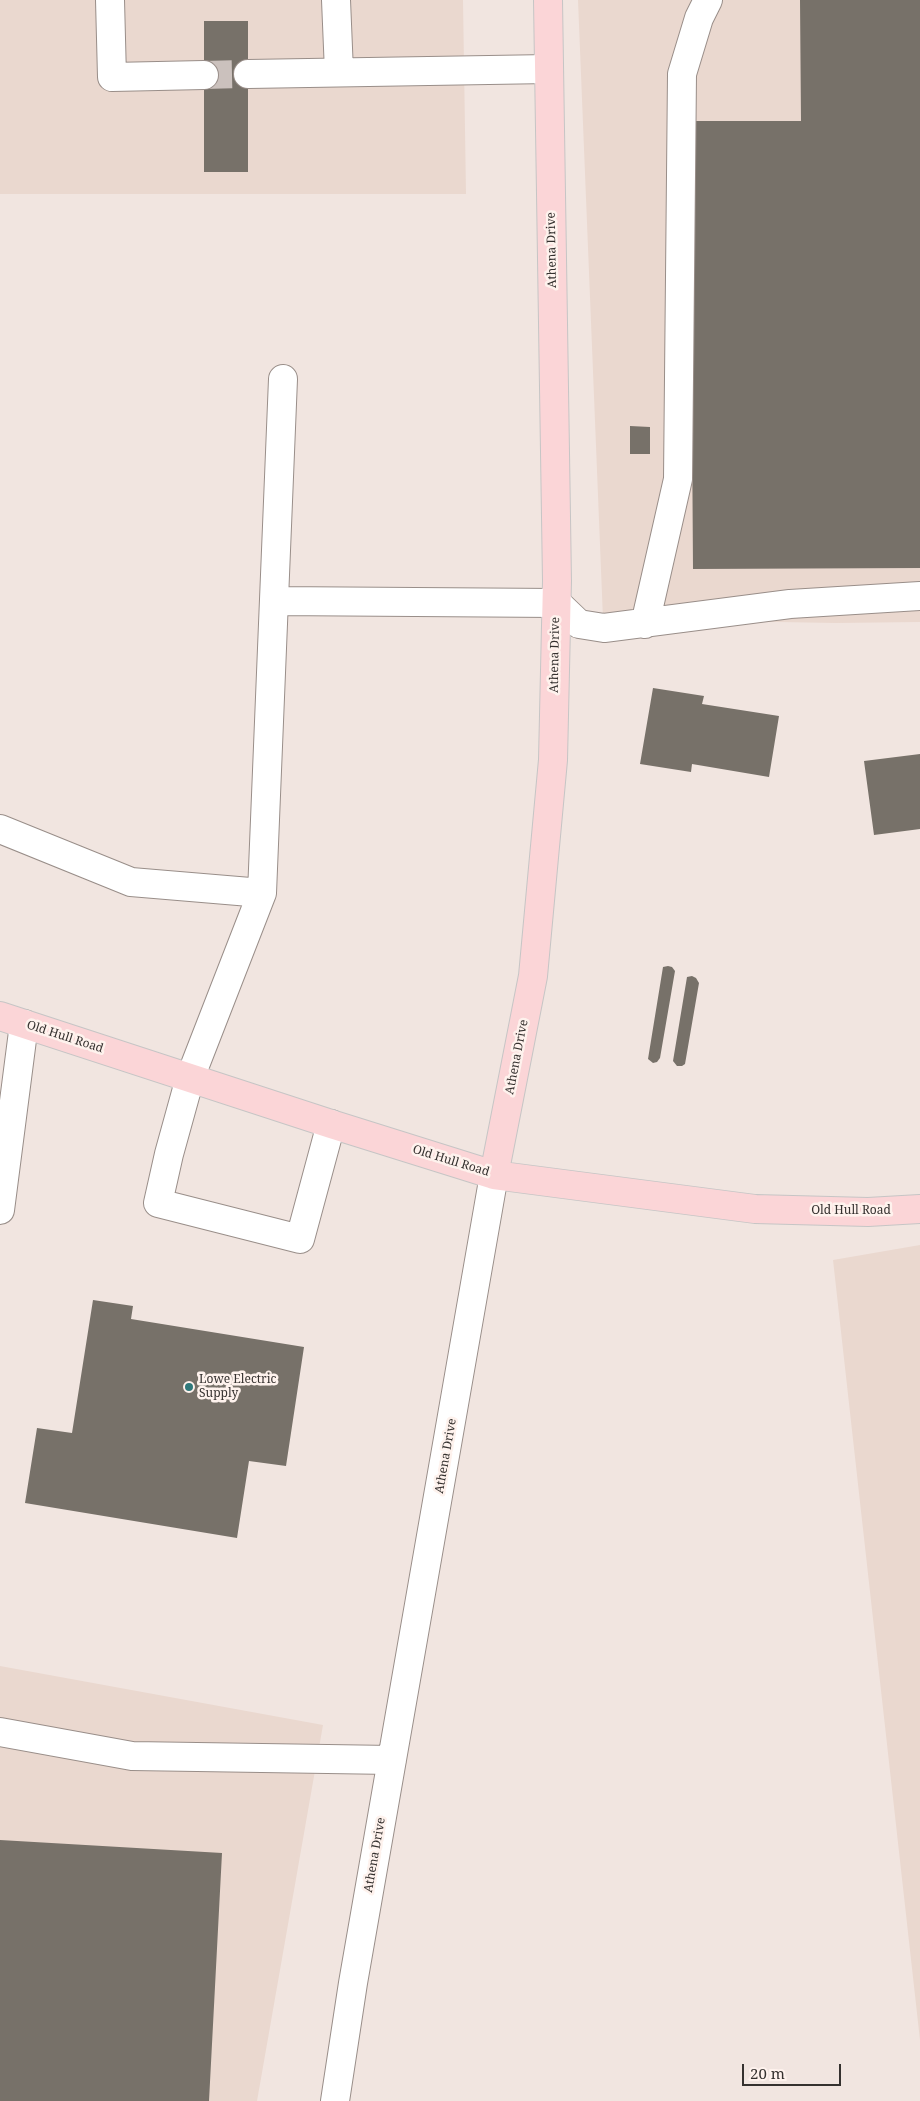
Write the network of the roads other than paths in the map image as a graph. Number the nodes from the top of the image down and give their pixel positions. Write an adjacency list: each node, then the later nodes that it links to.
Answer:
1 (110, 0): 8 (street)
2 (336, 0): 6 (street)
3 (548, 0): 5 (main road, Athena Drive)
4 (708, 0): 13 (street)
5 (549, 69): 6 (street); 12 (main road, Athena Drive)
6 (339, 72): 7 (street)
7 (248, 74)
8 (204, 76)
9 (283, 379): 11 (street)
10 (920, 596): 13 (street)
11 (274, 601): 12 (street); 15 (street)
12 (557, 603): 13 (street); 19 (main road, Athena Drive)
13 (645, 624)
14 (0, 829): 15 (street)
15 (262, 893): 17 (street)
16 (12, 1020): 17 (main road, Old Hull Road); 21 (street)
17 (190, 1078): 18 (main road, Old Hull Road); 18 (street)
18 (331, 1124): 19 (main road, Old Hull Road)
19 (494, 1175): 20 (main road, Old Hull Road); 23 (street, Athena Drive)
20 (920, 1209)
21 (0, 1210)
22 (0, 1732): 23 (street)
23 (392, 1760): 24 (street, Athena Drive)
24 (335, 2101)

